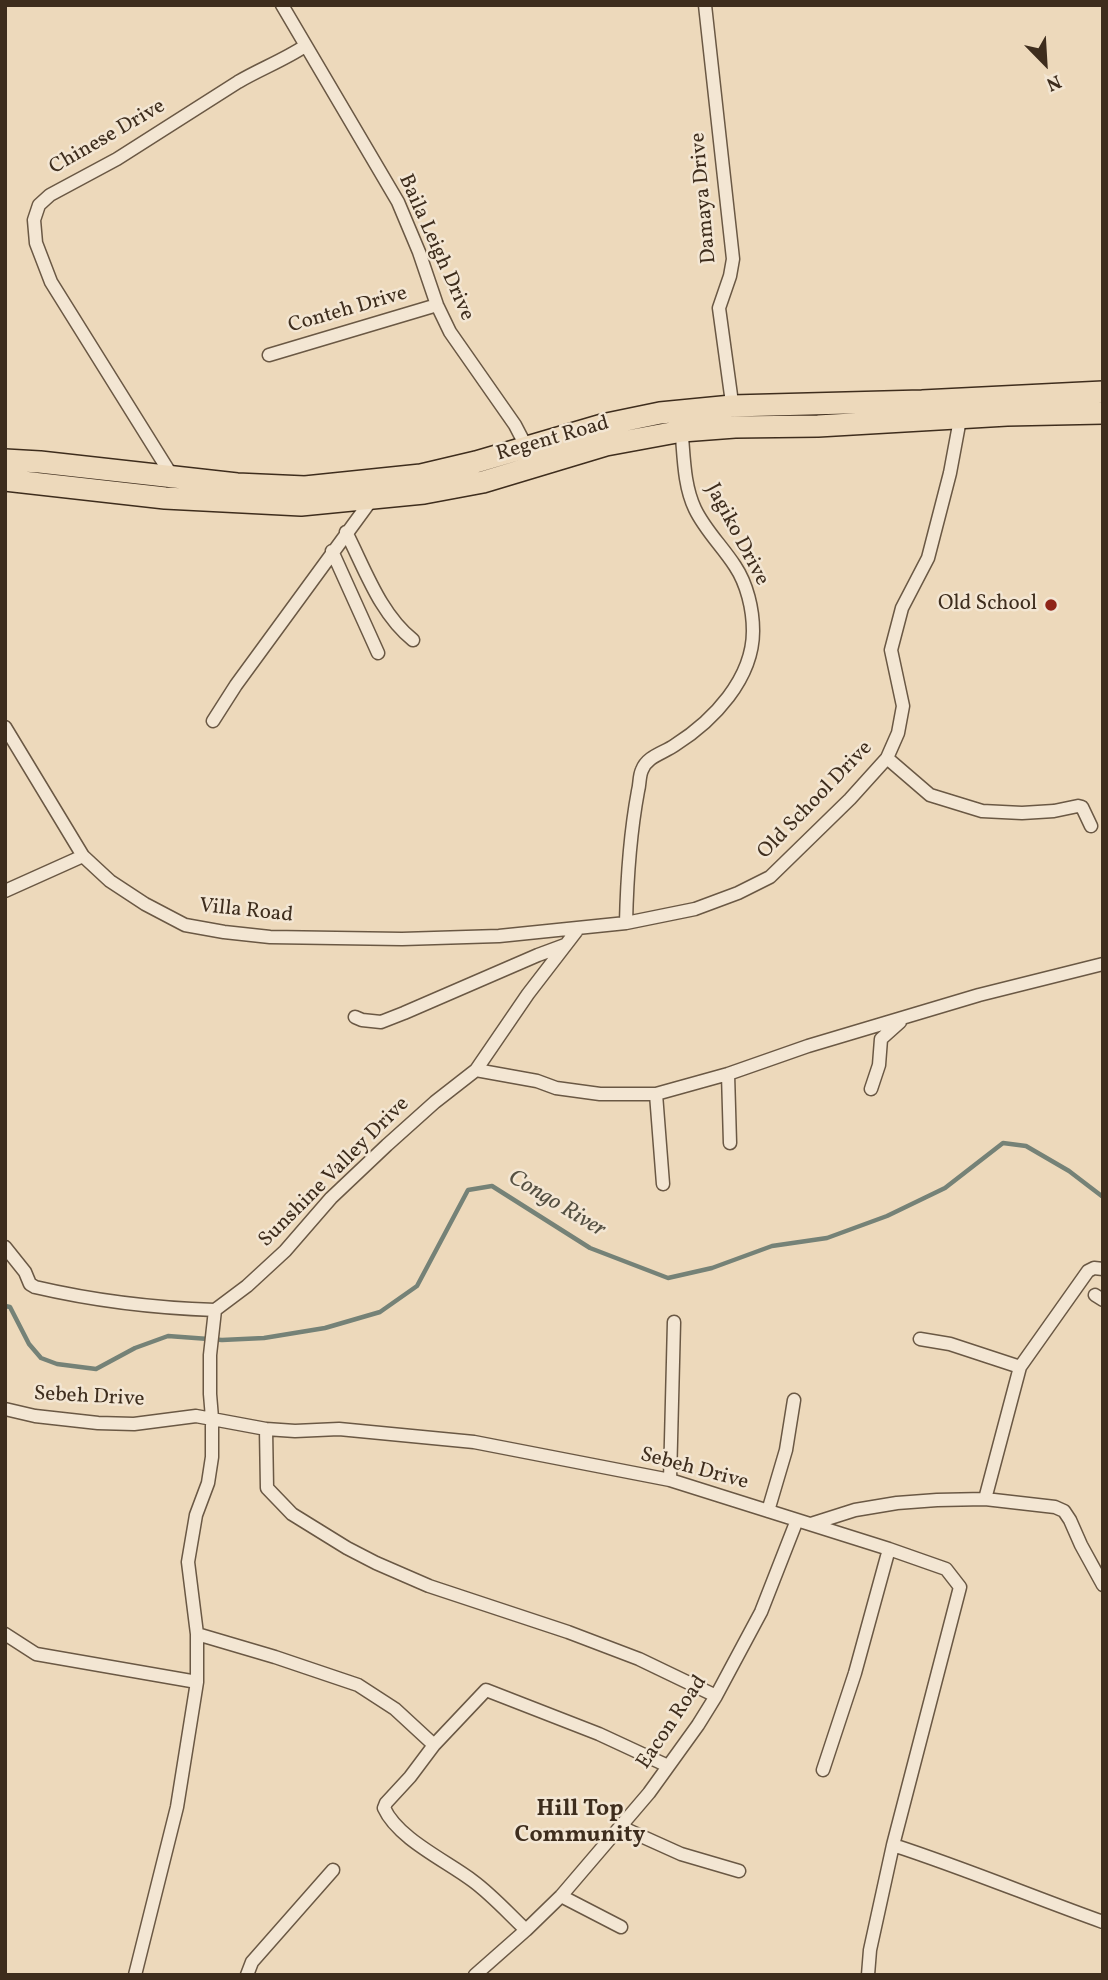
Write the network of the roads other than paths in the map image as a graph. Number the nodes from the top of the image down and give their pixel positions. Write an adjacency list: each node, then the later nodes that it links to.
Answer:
1 (282, 5): 3 (street, Baila Leigh Drive)
2 (705, 5): 9 (street, Damaya Drive)
3 (305, 46): 4 (street, Baila Leigh Drive); 14 (street, Chinese Drive)
4 (437, 305): 5 (street, Conteh Drive); 11 (street, Baila Leigh Drive)
5 (269, 355)
6 (1103, 392): 7 (main road, Regent Road)
7 (961, 409): 8 (main road, Regent Road); 9 (main road, Regent Road); 24 (street, Old School Drive)
8 (1103, 413)
9 (734, 416): 10 (main road, Regent Road)
10 (681, 421): 11 (main road, Regent Road); 13 (main road, Regent Road); 28 (street, Jagiko Drive)
11 (527, 447): 13 (street, Baila Leigh Drive); 14 (main road, Regent Road)
12 (5, 460): 14 (main road, Regent Road)
13 (535, 467): 17 (main road, Regent Road)
14 (172, 475): 16 (street)
15 (5, 480): 16 (main road, Regent Road)
16 (165, 498): 17 (main road, Regent Road)
17 (372, 499): 18 (street)
18 (346, 532): 19 (street); 20 (street)
19 (332, 551): 21 (street); 22 (street)
20 (414, 640)
21 (378, 653)
22 (213, 722)
23 (5, 727): 26 (street, Villa Road)
24 (887, 758): 25 (street); 28 (street, Old School Drive)
25 (1091, 826)
26 (83, 856): 27 (street); 29 (street, Villa Road)
27 (5, 891)
28 (626, 923): 29 (street, Old School Drive)
29 (578, 929): 30 (street, Sunshine Valley Drive)
30 (565, 945): 32 (street); 34 (street, Sunshine Valley Drive)
31 (1103, 964): 33 (street)
32 (355, 1017)
33 (906, 1018): 35 (street); 36 (street)
34 (476, 1070): 37 (street); 42 (street, Sunshine Valley Drive)
35 (728, 1074): 37 (street); 38 (street)
36 (871, 1089)
37 (656, 1094): 39 (street)
38 (730, 1143)
39 (663, 1184)
40 (5, 1247): 42 (street)
41 (1103, 1269): 45 (street)
42 (215, 1310): 48 (street)
43 (674, 1322): 50 (street)
44 (920, 1339): 45 (street)
45 (1020, 1367): 51 (street)
46 (794, 1400): 52 (street)
47 (5, 1409): 48 (street, Sebeh Drive)
48 (212, 1418): 49 (street, Sebeh Drive); 58 (street)
49 (266, 1429): 50 (street, Sebeh Drive); 60 (street)
50 (670, 1480): 52 (street, Sebeh Drive)
51 (985, 1499): 54 (street); 56 (street)
52 (768, 1511): 53 (street, Sebeh Drive)
53 (797, 1520): 54 (street, Sebeh Drive); 60 (street, Eacon Road)
54 (810, 1524): 55 (street, Sebeh Drive)
55 (890, 1549): 63 (street); 65 (street, Sebeh Drive)
56 (1103, 1585)
57 (5, 1634): 59 (street)
58 (197, 1634): 59 (street); 61 (street)
59 (197, 1682): 72 (street)
60 (716, 1696): 62 (street, Eacon Road)
61 (434, 1745): 62 (street); 71 (street)
62 (668, 1766): 64 (street, Eacon Road)
63 (822, 1770)
64 (621, 1827): 67 (street); 68 (street, Eacon Road)
65 (893, 1845): 69 (street); 75 (street, Sebeh Drive)
66 (333, 1870): 73 (street)
67 (739, 1871)
68 (561, 1896): 70 (street); 71 (street, Eacon Road)
69 (1103, 1922)
70 (621, 1927)
71 (526, 1930): 74 (street, Eacon Road)
72 (135, 1975)
73 (247, 1975)
74 (475, 1975)
75 (867, 1975)

